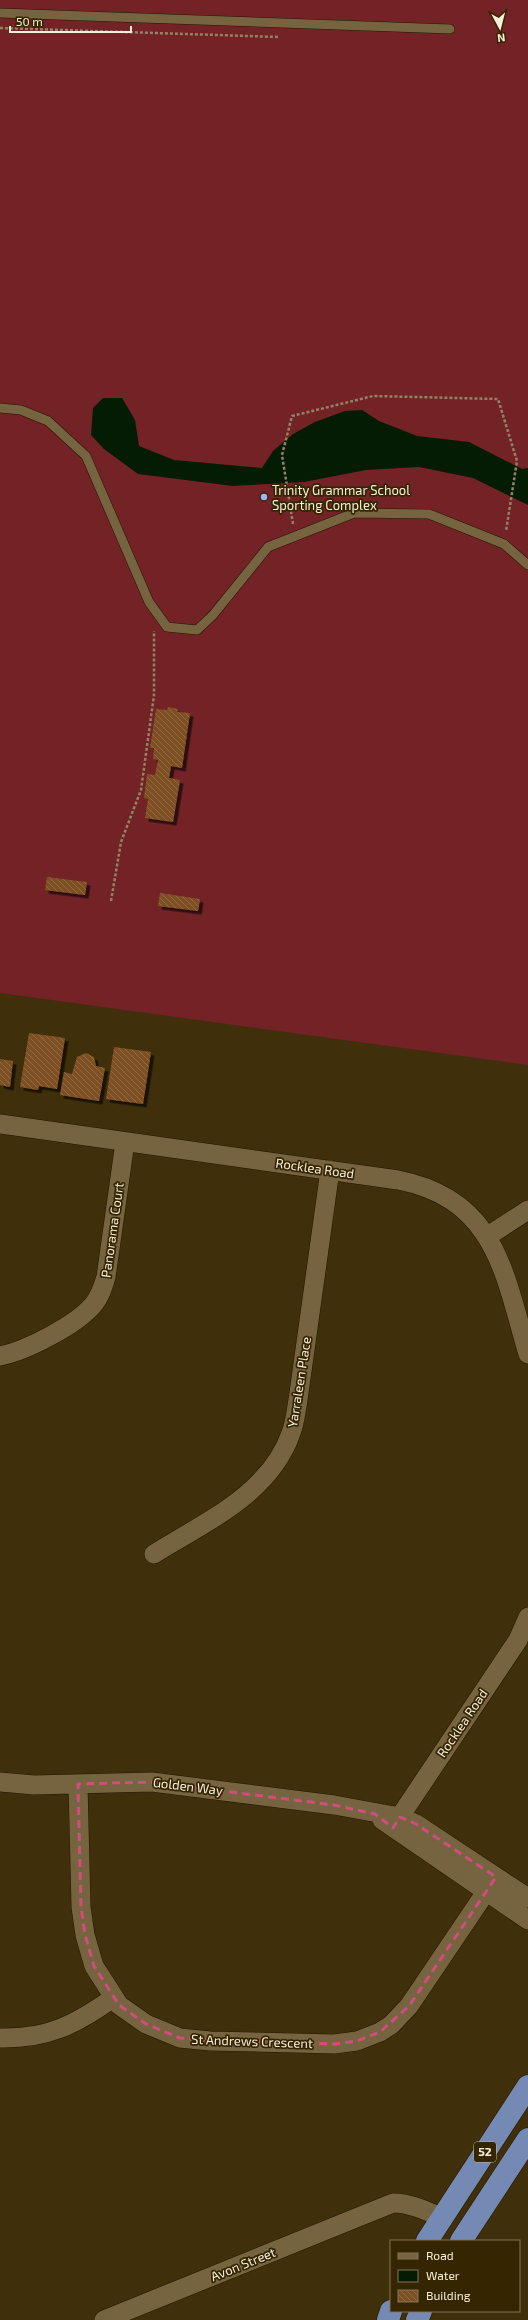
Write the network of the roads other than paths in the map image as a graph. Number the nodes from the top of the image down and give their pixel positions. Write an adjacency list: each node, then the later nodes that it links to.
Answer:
1 (0, 13): 2 (lane)
2 (450, 29)
3 (0, 408): 4 (lane)
4 (528, 565)
5 (0, 1124): 6 (street, Rocklea Road)
6 (125, 1142): 7 (street, Rocklea Road); 11 (street, Panorama Court)
7 (330, 1170): 9 (street, Rocklea Road); 12 (street, Yarraleen Place)
8 (528, 1210): 9 (street)
9 (488, 1236): 10 (street, Rocklea Road)
10 (528, 1354)
11 (0, 1356)
12 (154, 1554)
13 (528, 1617): 14 (street, Rocklea Road)
14 (523, 1642): 17 (street, Rocklea Road)
15 (0, 1782): 16 (street, Golden Way)
16 (78, 1784): 17 (street, Golden Way); 21 (street, St Andrews Crescent)
17 (396, 1823): 18 (street, Golden Way)
18 (491, 1884): 19 (street, Golden Way); 20 (street, Golden Way); 21 (street, St Andrews Crescent)
19 (528, 1898)
20 (528, 1920)
21 (113, 1998): 22 (street)
22 (0, 2038)
23 (528, 2086): 25 (highway, 52)
24 (528, 2139): 26 (highway, 52)
25 (435, 2230): 26 (highway); 27 (street, Avon Street)
26 (462, 2240)
27 (104, 2320)

